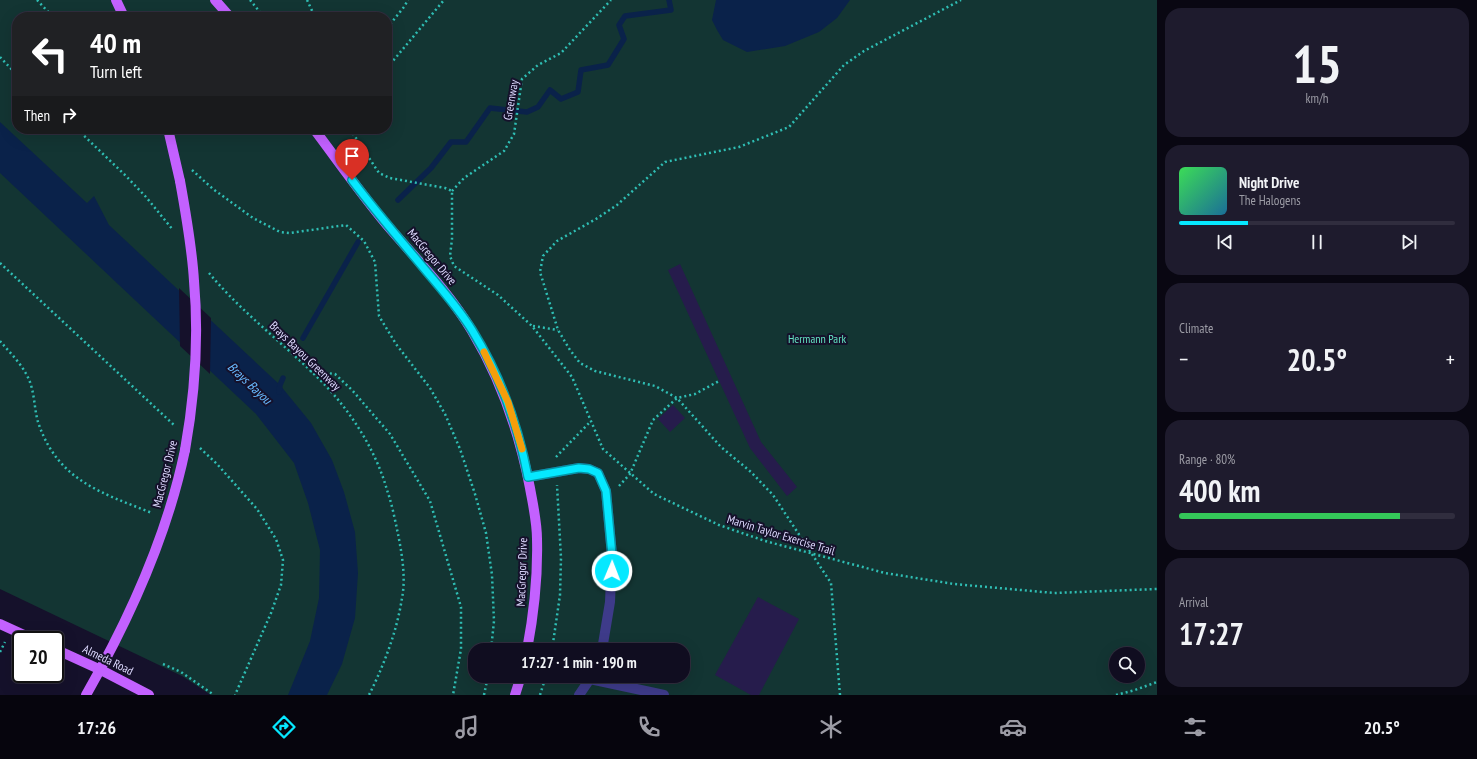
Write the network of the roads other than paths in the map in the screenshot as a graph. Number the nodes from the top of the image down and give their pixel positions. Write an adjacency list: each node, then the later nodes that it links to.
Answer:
1 (116, 0): 3 (main road)
2 (215, 0): 4 (main road)
3 (122, 12)
4 (226, 12)
5 (169, 134): 13 (main road, MacGregor Drive, bridge)
6 (318, 134): 7 (main road, MacGregor Drive)
7 (528, 477): 10 (main road, MacGregor Drive); 11 (lane)
8 (0, 624): 9 (main road)
9 (15, 631)
10 (528, 643)
11 (603, 643)
12 (64, 653): 13 (main road, Almeda Road)
13 (101, 670): 17 (main road, MacGregor Drive); 18 (main road, Almeda Road)
14 (519, 683): 19 (main road)
15 (587, 683): 20 (lane)
16 (615, 683): 21 (lane)
17 (86, 695)
18 (149, 695)
19 (515, 695)
20 (579, 695)
21 (664, 695)

